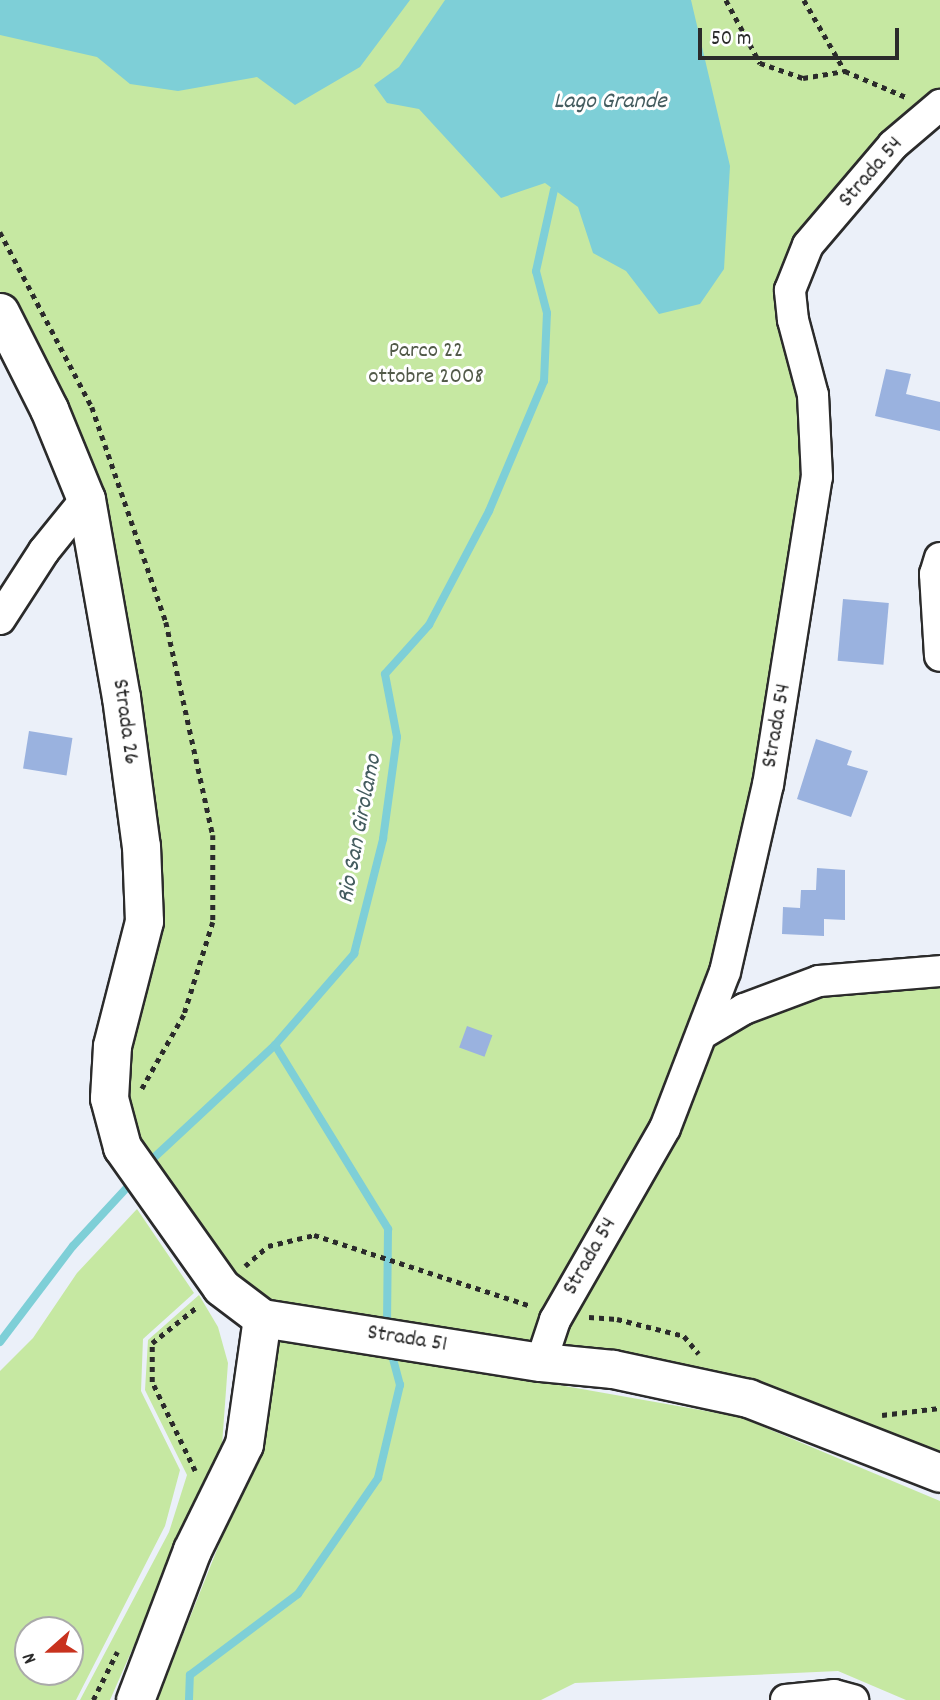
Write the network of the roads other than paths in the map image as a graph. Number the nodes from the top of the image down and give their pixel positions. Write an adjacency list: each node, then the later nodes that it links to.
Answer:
1 (935, 108): 8 (street, Strada 54)
2 (0, 312): 3 (street, Strada 26)
3 (86, 499): 5 (street); 9 (street, Strada 26)
4 (940, 558): 6 (street)
5 (0, 619)
6 (940, 656)
7 (940, 971): 8 (street)
8 (705, 1032): 10 (street, Strada 54)
9 (262, 1318): 10 (street, Strada 51); 12 (street)
10 (541, 1362): 11 (street, Strada 51)
11 (940, 1473)
12 (135, 1700)
13 (786, 1700): 14 (street)
14 (853, 1700)

